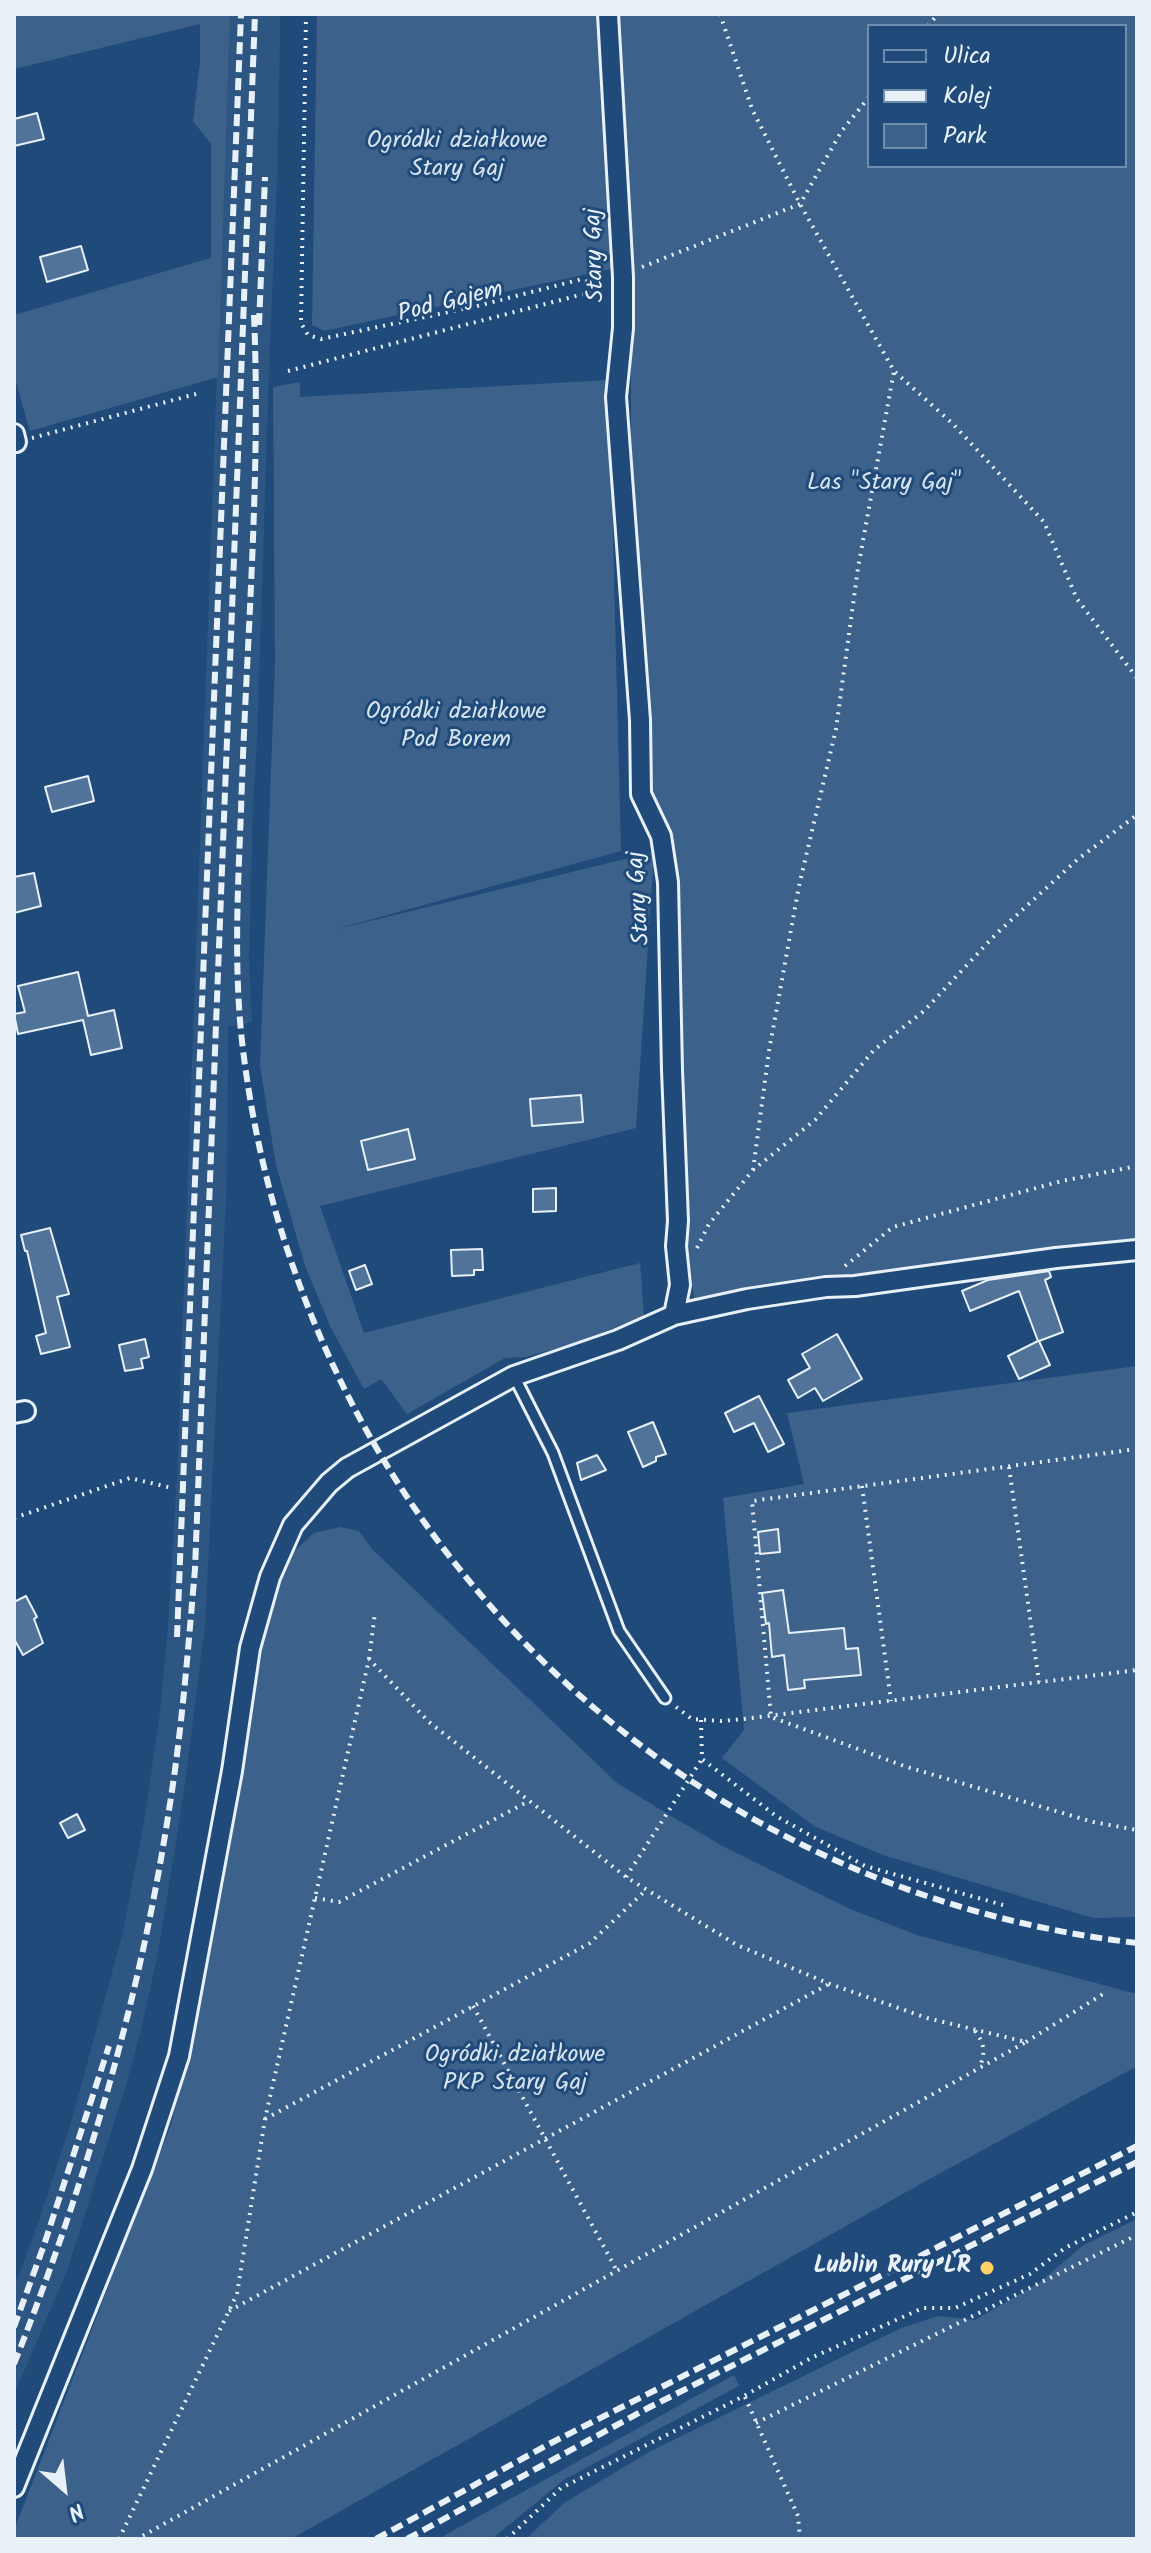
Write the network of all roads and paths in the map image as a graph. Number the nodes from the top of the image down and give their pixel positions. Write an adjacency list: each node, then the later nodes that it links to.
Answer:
1 (306, 14): 7 (path)
2 (608, 14): 6 (street, Stary Gaj)
3 (720, 14): 5 (path)
4 (867, 100): 5 (path)
5 (800, 204): 6 (path, Pod Gajem); 9 (path)
6 (623, 277): 7 (path, Pod Gajem); 17 (street, Stary Gaj)
7 (602, 290): 8 (path, Pod Gajem)
8 (288, 371)
9 (894, 371): 12 (path); 15 (path)
10 (196, 394): 11 (path)
11 (15, 438)
12 (1137, 678)
13 (1137, 815): 15 (path)
14 (1137, 1166): 18 (path)
15 (753, 1170): 17 (path)
16 (1137, 1250): 18 (street)
17 (680, 1285): 19 (street, Stary Gaj)
18 (826, 1287): 19 (street)
19 (674, 1315): 20 (street)
20 (514, 1376): 30 (lane); 55 (street)
21 (1137, 1449): 22 (path)
22 (1009, 1466): 23 (path); 29 (path)
23 (862, 1486): 31 (path); 32 (path)
24 (172, 1488): 25 (path)
25 (14, 1518)
26 (375, 1613): 27 (path)
27 (369, 1659): 35 (path); 39 (path)
28 (1137, 1670): 29 (path)
29 (1039, 1682): 31 (path)
30 (665, 1698): 33 (path)
31 (891, 1701): 32 (path)
32 (771, 1717): 33 (path); 36 (path)
33 (701, 1720): 34 (path)
34 (702, 1759): 37 (path); 40 (path)
35 (529, 1801): 37 (path); 39 (path)
36 (1137, 1830)
37 (626, 1877): 38 (path)
38 (645, 1891): 41 (path); 43 (path)
39 (315, 1898): 47 (path)
40 (1003, 1905)
41 (830, 1984): 44 (path); 48 (path)
42 (1103, 1994): 45 (path)
43 (473, 2006): 47 (path); 48 (path)
44 (973, 2029): 45 (path); 46 (path)
45 (1026, 2042): 46 (path)
46 (980, 2069): 51 (path)
47 (265, 2119): 52 (path)
48 (546, 2140): 51 (path); 52 (path)
49 (1137, 2212): 53 (path)
50 (1137, 2235): 54 (path)
51 (617, 2271): 57 (path)
52 (227, 2312): 56 (path)
53 (744, 2396): 54 (path); 58 (path)
54 (756, 2423): 59 (path)
55 (14, 2487)
56 (119, 2539)
57 (137, 2539)
58 (507, 2539)
59 (800, 2539)

